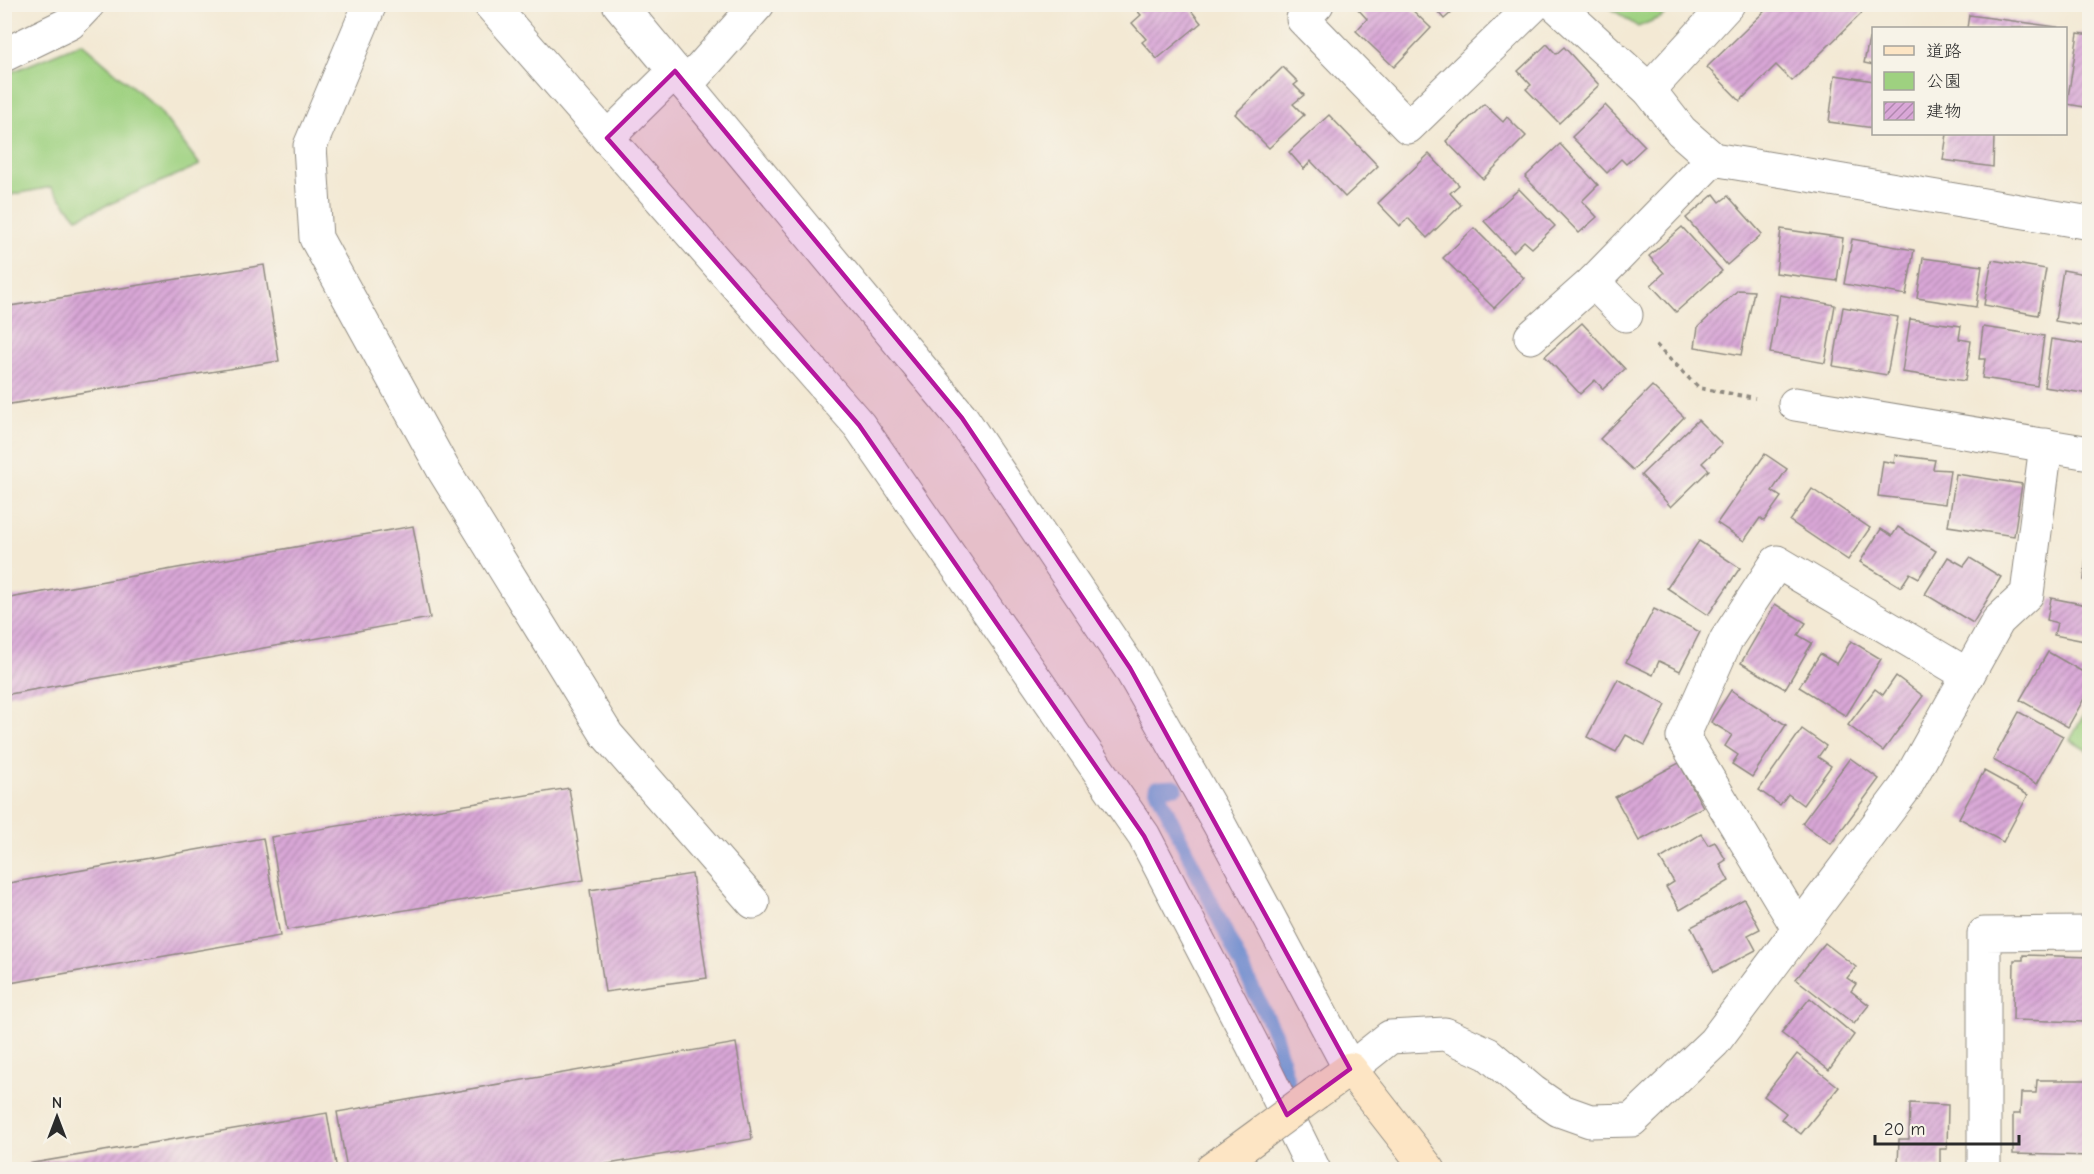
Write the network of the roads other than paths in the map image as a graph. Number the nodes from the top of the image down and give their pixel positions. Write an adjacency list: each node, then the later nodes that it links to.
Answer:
1 (88, 4): 10 (street)
2 (370, 4): 23 (street)
3 (490, 4): 13 (street)
4 (619, 4): 11 (street)
5 (758, 4): 11 (street)
6 (1317, 4): 7 (street)
7 (1535, 4)
8 (1555, 4): 12 (street)
9 (1728, 4): 12 (street)
10 (4, 55)
11 (680, 78): 13 (street); 26 (street)
12 (1649, 90): 14 (street)
13 (607, 138): 28 (street)
14 (1713, 159): 15 (street); 16 (street)
15 (2090, 223)
16 (1593, 282): 17 (street); 18 (street)
17 (1626, 315)
18 (1531, 337)
19 (1795, 404): 20 (street)
20 (2046, 445): 21 (street); 22 (street)
21 (2090, 453)
22 (1968, 675): 24 (street); 24 (street)
23 (753, 902)
24 (1798, 928): 26 (street)
25 (2090, 933): 30 (street)
26 (1350, 1069): 27 (street, bridge); 29 (street)
27 (1211, 1170)
28 (1314, 1170)
29 (1429, 1170)
30 (1984, 1170)

